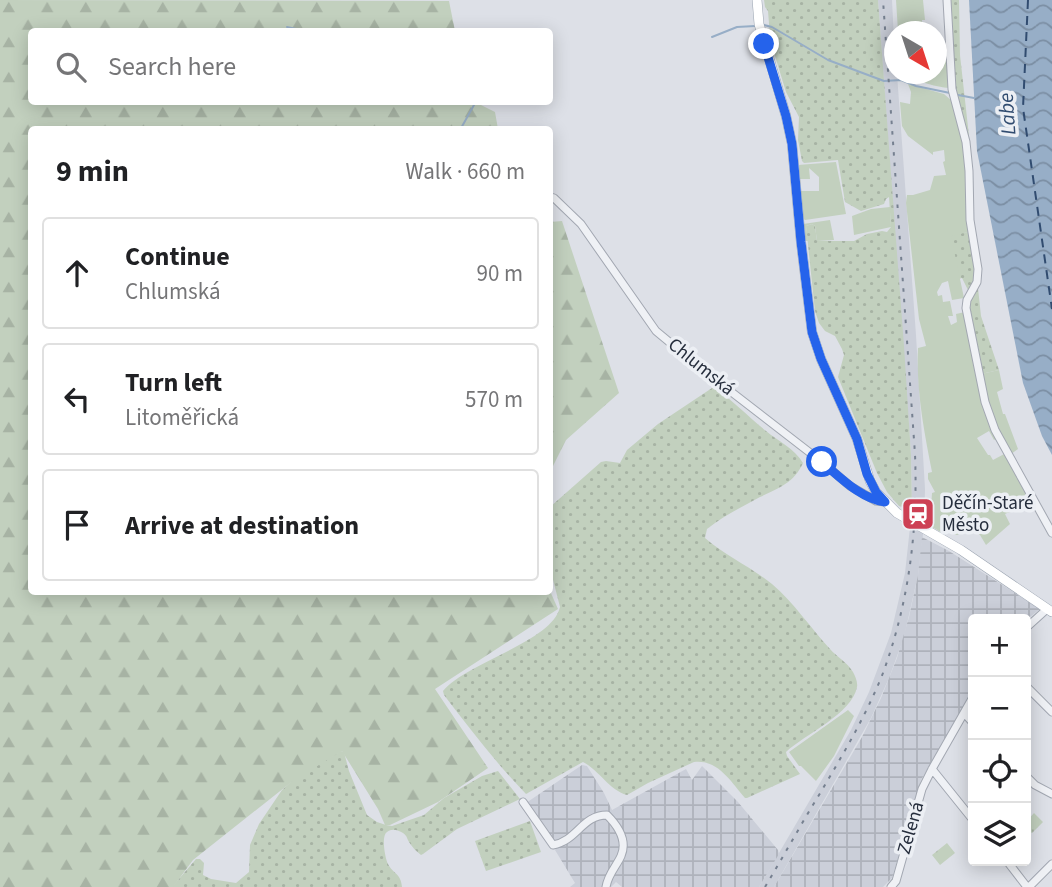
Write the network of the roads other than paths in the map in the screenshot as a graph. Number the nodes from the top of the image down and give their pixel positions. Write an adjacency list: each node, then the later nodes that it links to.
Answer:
1 (757, 0): 4 (main road)
2 (947, 0): 5 (street)
3 (553, 198): 4 (street, Chlumská)
4 (885, 502): 6 (main road)
5 (1051, 530)
6 (1050, 610): 7 (street)
7 (1031, 624)
8 (1031, 691): 10 (street)
9 (968, 706): 11 (street, Zelená)
10 (1052, 712)
11 (964, 713): 12 (street); 13 (street, Zelená)
12 (968, 717)
13 (932, 769): 17 (street); 20 (street, Zelená)
14 (1031, 781): 15 (street)
15 (1052, 794)
16 (523, 802): 21 (street)
17 (968, 814)
18 (1052, 864): 22 (street)
19 (1011, 866): 22 (street)
20 (896, 885)
21 (606, 887)
22 (1028, 887)

